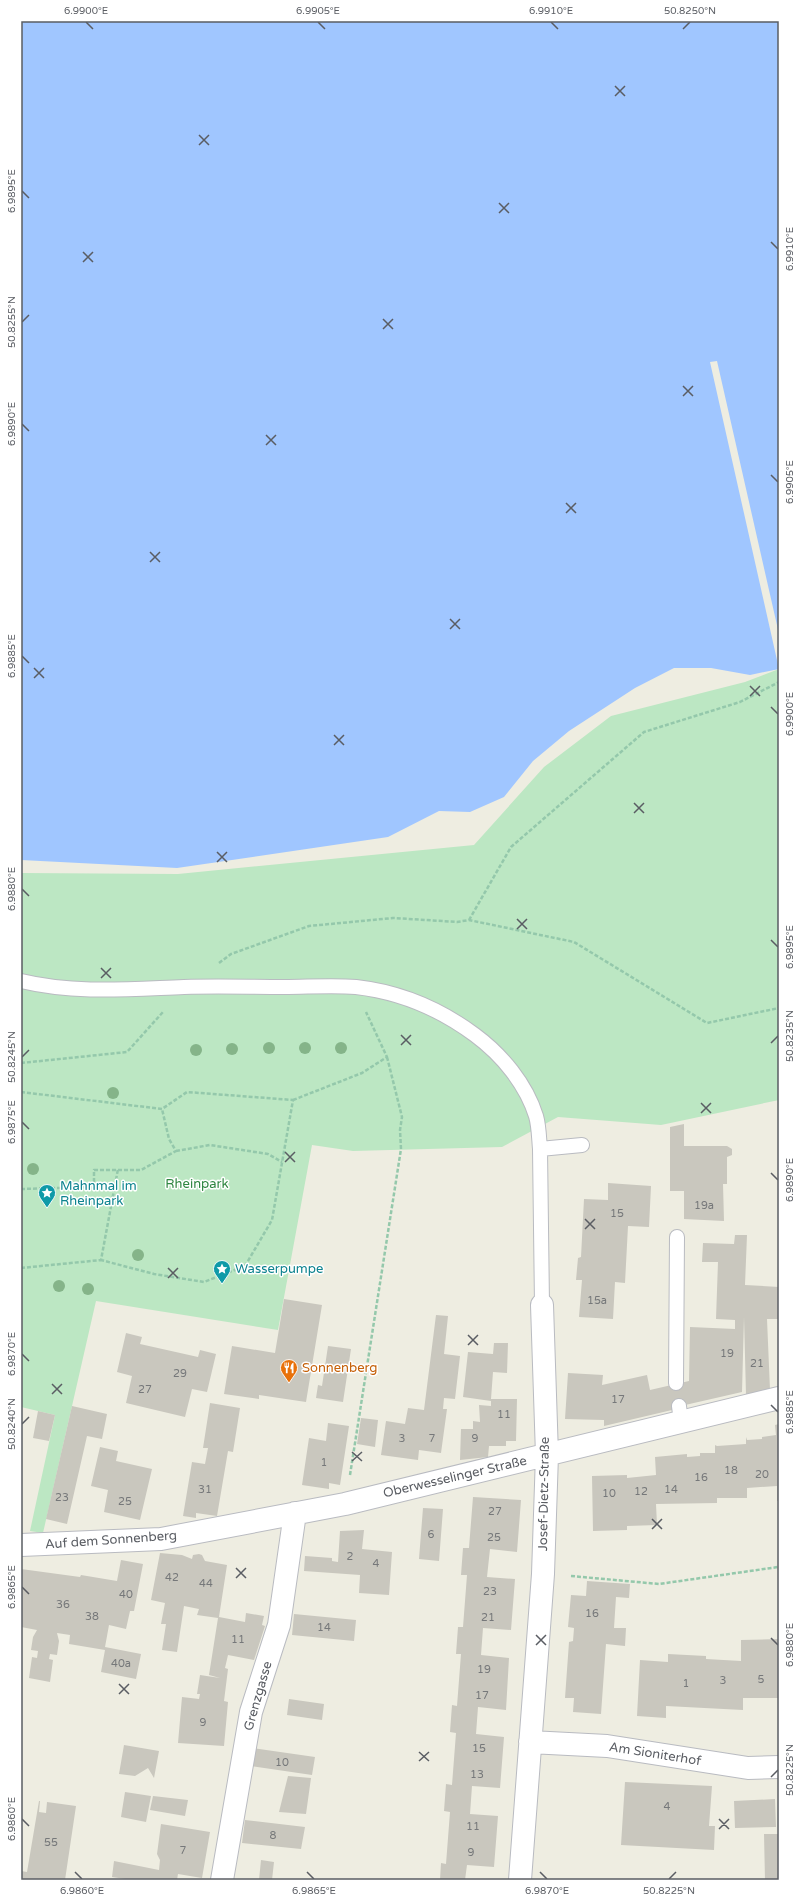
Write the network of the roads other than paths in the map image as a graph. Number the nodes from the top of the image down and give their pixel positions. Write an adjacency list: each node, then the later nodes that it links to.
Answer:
1 (21, 982): 3 (lane, Josef-Dietz-Straße)
2 (582, 1145): 3 (lane)
3 (540, 1150): 5 (lane, Josef-Dietz-Straße)
4 (677, 1237): 6 (lane)
5 (542, 1305): 8 (street, Josef-Dietz-Straße)
6 (676, 1383)
7 (779, 1398): 8 (street, Oberwesselinger Straße)
8 (547, 1455): 9 (street, Oberwesselinger Straße); 11 (street, Josef-Dietz-Straße)
9 (294, 1513): 10 (street, Auf dem Sonnenberg); 13 (street, Grenzgasse)
10 (21, 1545)
11 (530, 1742): 12 (street, Am Sioniterhof); 14 (street, Josef-Dietz-Straße)
12 (779, 1767)
13 (222, 1880)
14 (520, 1880)

